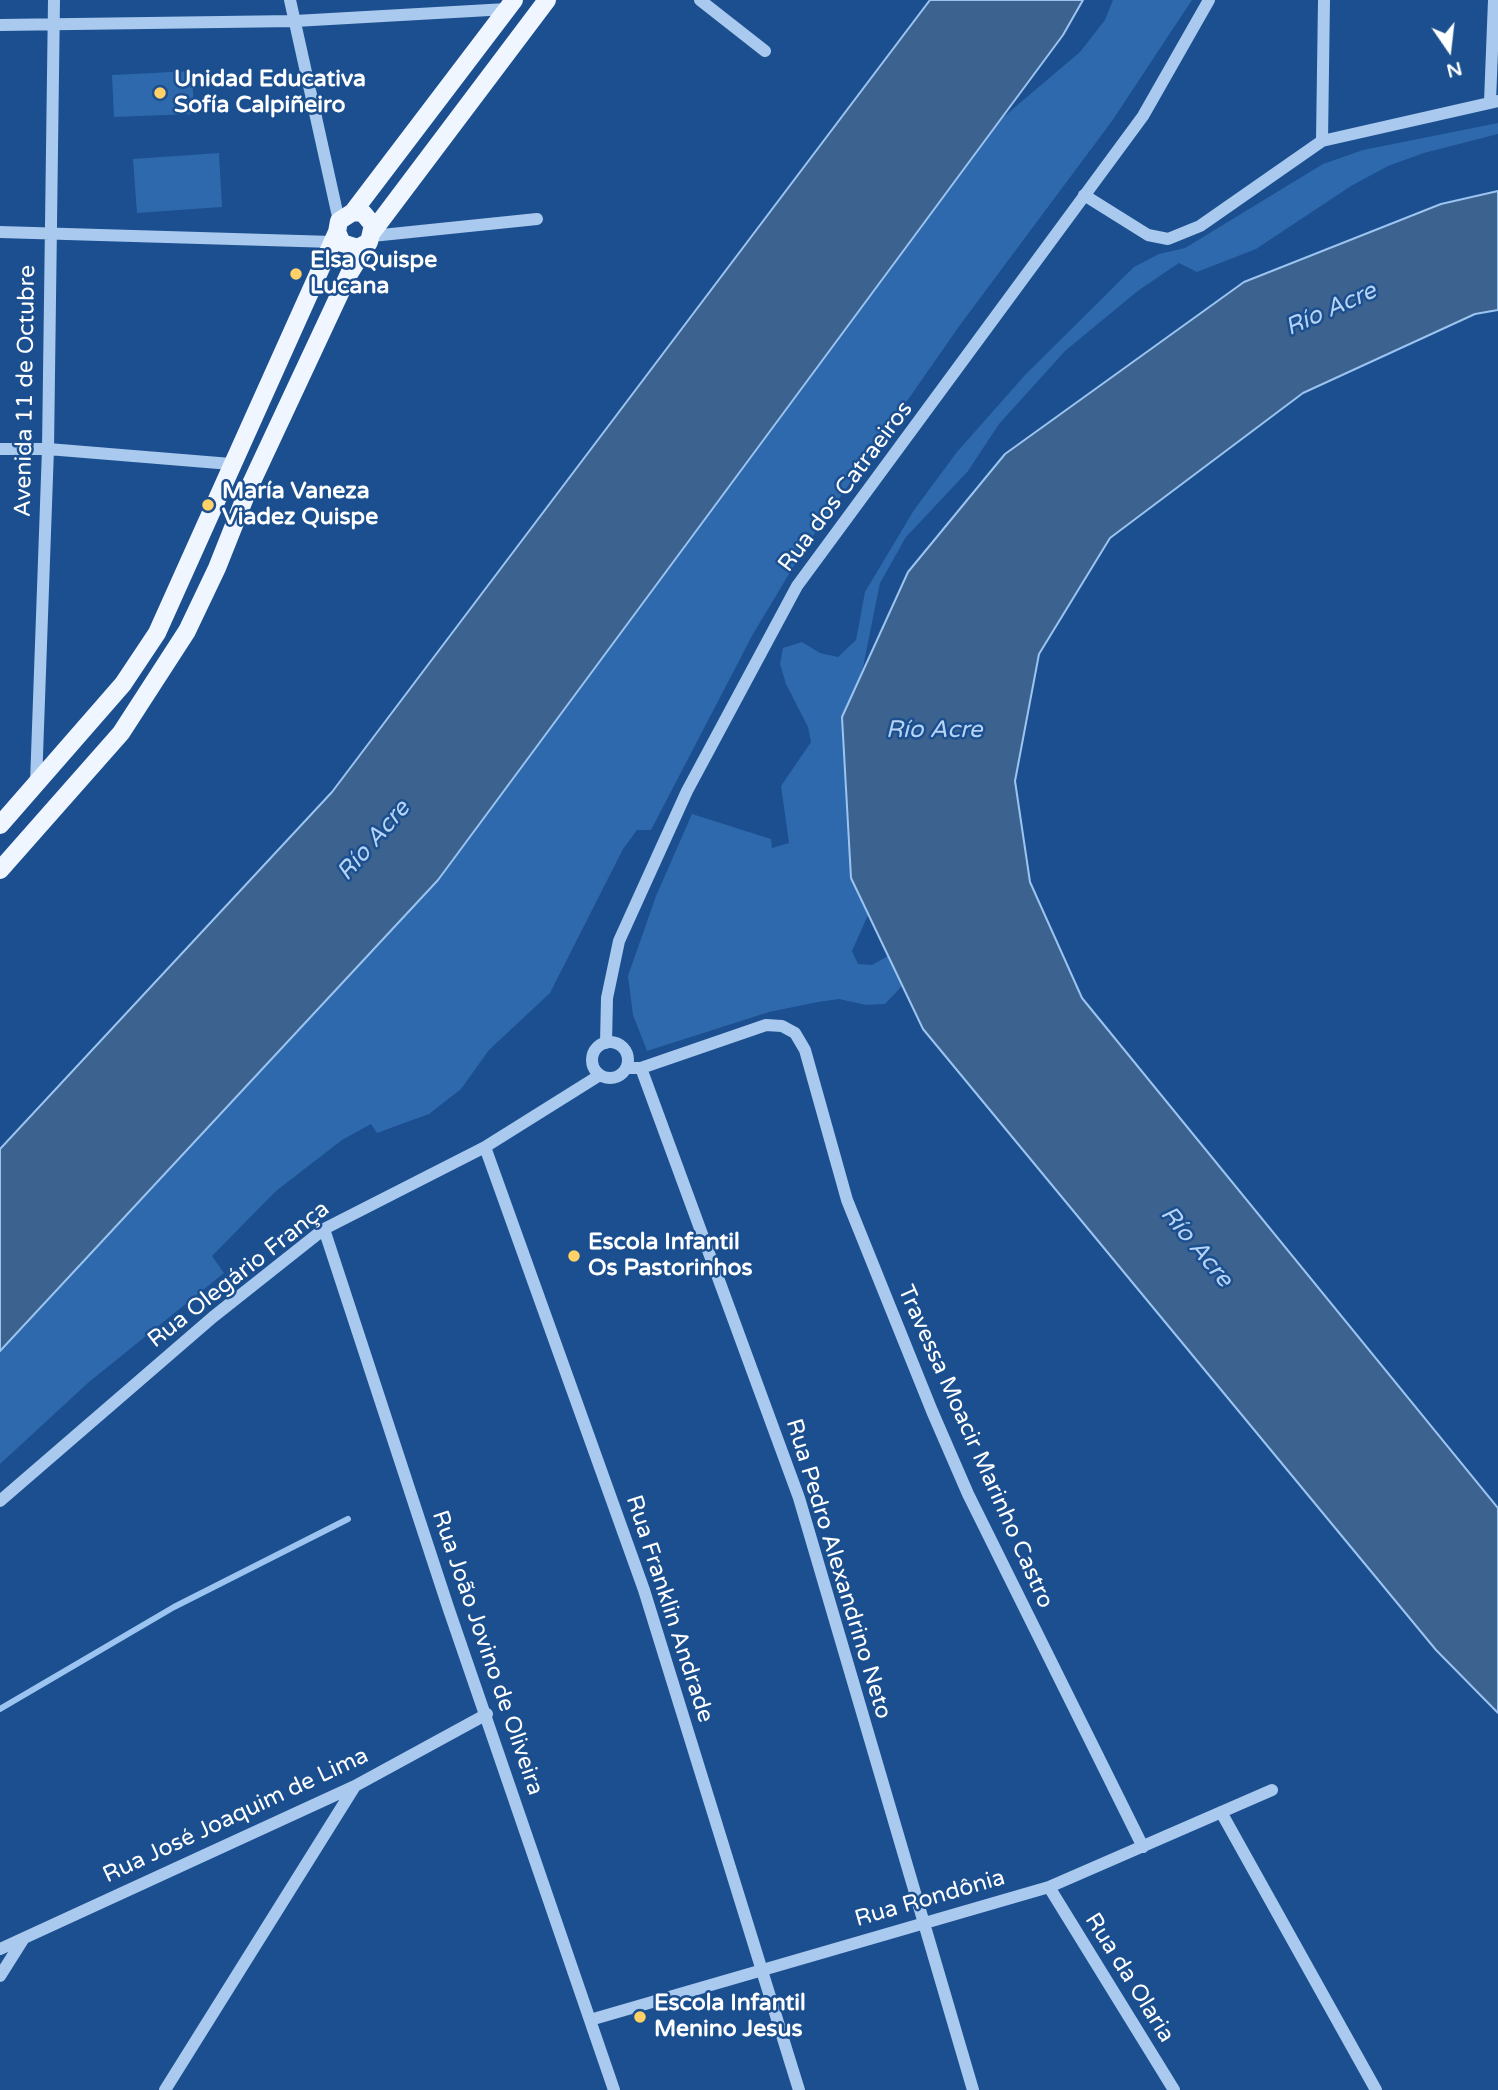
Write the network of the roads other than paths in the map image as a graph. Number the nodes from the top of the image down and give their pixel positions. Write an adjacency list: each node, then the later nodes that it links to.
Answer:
1 (54, 0): 11 (street, Avenida 11 de Octubre)
2 (290, 0): 9 (street)
3 (547, 0): 20 (main road)
4 (700, 0): 12 (street)
5 (1209, 0): 15 (street, Rua dos Catraeiros)
6 (1324, 0): 14 (street)
7 (1494, 0): 13 (street)
8 (500, 5): 9 (street); 17 (main road)
9 (295, 21): 11 (street); 17 (street)
10 (0, 25): 11 (street)
11 (54, 25): 19 (street, Avenida 11 de Octubre)
12 (765, 51)
13 (1494, 101): 14 (street)
14 (1322, 141): 15 (street)
15 (1084, 195): 27 (street, Rua dos Catraeiros)
16 (537, 219): 20 (street)
17 (341, 226): 19 (street); 20 (main road); 20 (main road); 23 (main road)
18 (0, 232): 19 (street)
19 (50, 234): 22 (street, Avenida 11 de Octubre)
20 (371, 236): 26 (main road)
21 (0, 449): 22 (street)
22 (48, 449): 23 (street); 24 (street, Avenida 11 de Octubre)
23 (231, 464): 24 (main road)
24 (36, 783): 25 (main road)
25 (0, 825)
26 (0, 870)
27 (606, 1043): 28 (street); 30 (street)
28 (626, 1068): 29 (street); 30 (street)
29 (641, 1068): 38 (street, Travessa Moacir Marinho Castro); 40 (street, Rua Pedro Alexandrino Neto)
30 (600, 1075): 31 (street, Rua Olegário França)
31 (485, 1147): 32 (street, Rua Olegário França); 43 (street, Rua Franklin Andrade)
32 (324, 1229): 33 (street, Rua Olegário França); 34 (street, Rua João Jovino de Oliveira)
33 (0, 1501)
34 (487, 1714): 35 (street, Rua José Joaquim de Lima); 45 (street, Rua João Jovino de Oliveira)
35 (355, 1786): 41 (street, Rua José Joaquim de Lima); 46 (street)
36 (1272, 1790): 37 (street, Rua Rondônia)
37 (1221, 1812): 38 (street, Rua Rondônia); 51 (street)
38 (1143, 1847): 39 (street, Rua Rondônia)
39 (1049, 1887): 40 (street, Rua Rondônia); 50 (street, Rua da Olaria)
40 (925, 1922): 43 (street, Rua Rondônia); 49 (street, Rua Pedro Alexandrino Neto)
41 (24, 1938): 42 (street, Rua José Joaquim de Lima); 44 (street)
42 (0, 1949)
43 (763, 1969): 45 (street, Rua Rondônia); 48 (street, Rua Franklin Andrade)
44 (0, 1976)
45 (590, 2021): 47 (street, Rua João Jovino de Oliveira)
46 (165, 2090)
47 (614, 2090)
48 (799, 2090)
49 (973, 2090)
50 (1174, 2090)
51 (1376, 2090)

